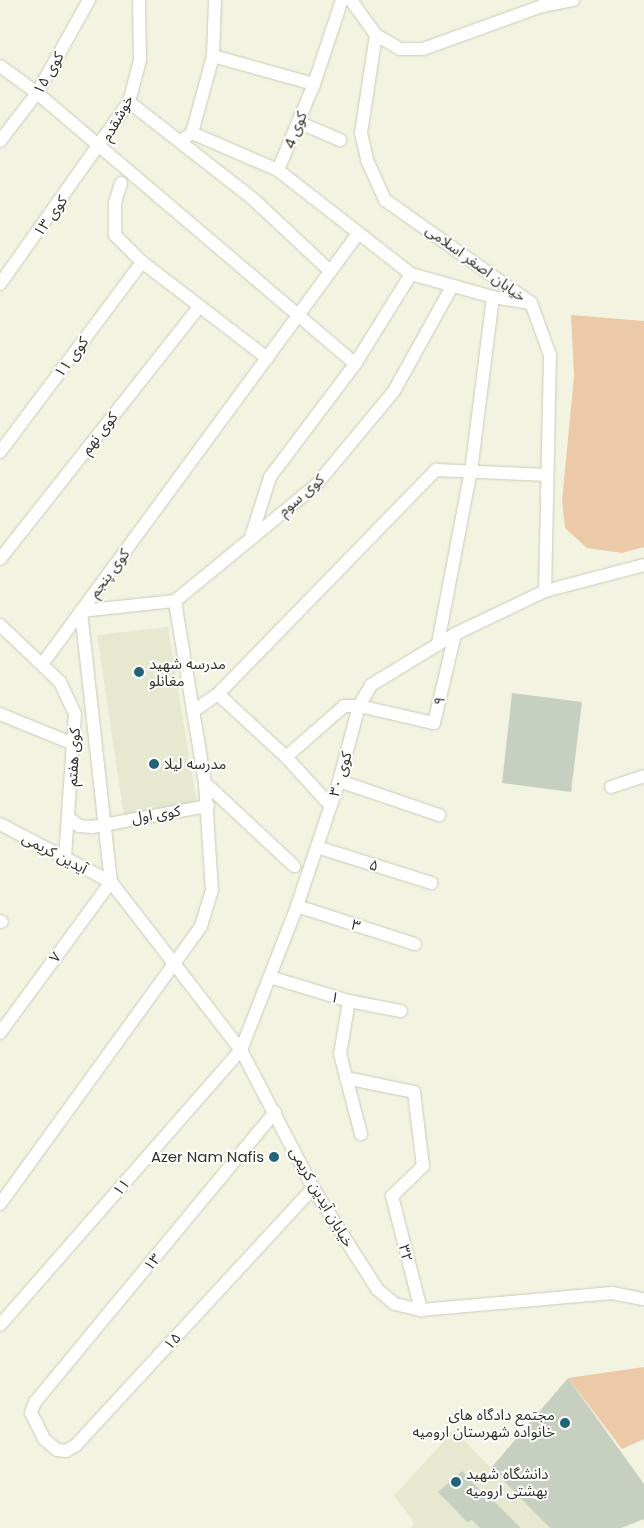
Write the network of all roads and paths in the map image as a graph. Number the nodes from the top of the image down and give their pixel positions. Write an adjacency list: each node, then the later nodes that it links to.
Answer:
1 (89, 0): 11 (street, کوی ۱۵)
2 (139, 0): 12 (street, خوشقدم)
3 (215, 0): 8 (street)
4 (342, 0): 10 (street, کوی 4)
5 (351, 0): 7 (street)
6 (573, 0): 7 (street)
7 (376, 35): 28 (street, خیابان اصغر اسلامی)
8 (213, 56): 10 (street); 14 (street)
9 (0, 66): 11 (street)
10 (314, 84): 13 (street, کوی 4)
11 (37, 93): 16 (street, کوی ۱۵); 18 (street)
12 (129, 102): 17 (street); 18 (street, خوشقدم)
13 (298, 122): 15 (street); 19 (street, کوی 4)
14 (192, 133): 17 (street); 19 (street)
15 (340, 140)
16 (0, 141)
17 (181, 141): 23 (street)
18 (100, 147): 25 (street, کوی ۱۳); 30 (street)
19 (278, 170): 21 (street)
20 (122, 183): 22 (street)
21 (357, 235): 23 (street, کوی پنجم); 24 (street)
22 (142, 262): 29 (street); 33 (street, کوی ۱۱)
23 (330, 271): 30 (street, کوی پنجم)
24 (411, 274): 26 (street); 32 (street)
25 (0, 284)
26 (451, 288): 27 (street); 36 (street, کوی سوم)
27 (493, 297): 28 (street); 34 (street)
28 (531, 303): 35 (street, خیابان اصغر اسلامی)
29 (199, 307): 31 (street); 37 (street, کوی نهم)
30 (298, 316): 31 (street, کوی پنجم); 32 (street)
31 (268, 358): 41 (street, کوی پنجم)
32 (355, 364): 36 (street)
33 (0, 452)
34 (471, 470): 35 (street); 45 (street); 48 (street)
35 (548, 476): 39 (street, خیابان اصغر اسلامی)
36 (251, 537): 40 (street, کوی سوم)
37 (0, 559)
38 (644, 566): 39 (street)
39 (545, 591): 43 (street, کوی ۳۰)
40 (176, 600): 41 (street); 50 (street)
41 (81, 611): 44 (street); 46 (street, کوی پنجم)
42 (0, 625): 47 (street, کوی هفتم)
43 (455, 634): 45 (street, کوی ۳۰); 49 (street, ۹)
44 (57, 644): 46 (street); 47 (street)
45 (438, 644): 49 (street, کوی ۳۰)
46 (85, 649): 62 (street, کوی پنجم)
47 (43, 662): 52 (street, کوی هفتم)
48 (218, 694): 50 (street); 53 (street)
49 (359, 706): 53 (street); 55 (street, کوی ۳۰)
50 (195, 710): 56 (street)
51 (0, 714): 52 (street)
52 (76, 745): 61 (street, کوی هفتم)
53 (286, 757): 58 (street)
54 (644, 776): 57 (street)
55 (339, 781): 58 (street, کوی ۳۰); 60 (street)
56 (205, 783): 59 (street); 66 (street)
57 (611, 787)
58 (330, 805): 64 (street, کوی ۳۰)
59 (208, 806): 62 (street, کوی اول); 71 (street)
60 (439, 816)
61 (69, 818): 62 (street, کوی اول); 65 (street, کوی هفتم)
62 (103, 822): 67 (street, کوی پنجم)
63 (0, 824): 65 (street, آیدین کریمی)
64 (317, 847): 68 (street, ۵); 69 (street, کوی ۳۰)
65 (64, 858): 67 (street, آیدین کریمی)
66 (294, 866)
67 (111, 882): 71 (street, خیابان آیدین کریمی); 75 (street, ۷)
68 (431, 883)
69 (297, 906): 70 (street, ۳); 72 (street, کوی ۳۰)
70 (415, 944)
71 (172, 966): 76 (street, خیابان آیدین کریمی); 81 (street)
72 (270, 977): 73 (street, ۱); 76 (street, کوی ۳۰)
73 (348, 1002): 74 (street, ۱); 77 (street)
74 (401, 1011)
75 (0, 1033)
76 (241, 1050): 78 (street, خیابان آیدین کریمی); 84 (street, ۱۱)
77 (346, 1078): 79 (street); 83 (street, ۳۲)
78 (275, 1112): 80 (street, خیابان آیدین کریمی); 85 (street, ۱۳)
79 (361, 1134)
80 (313, 1188): 83 (street, خیابان آیدین کریمی); 85 (street, ۱۵)
81 (0, 1204)
82 (644, 1299): 83 (street, خیابان آیدین کریمی)
83 (420, 1310)
84 (0, 1325)
85 (31, 1413)

